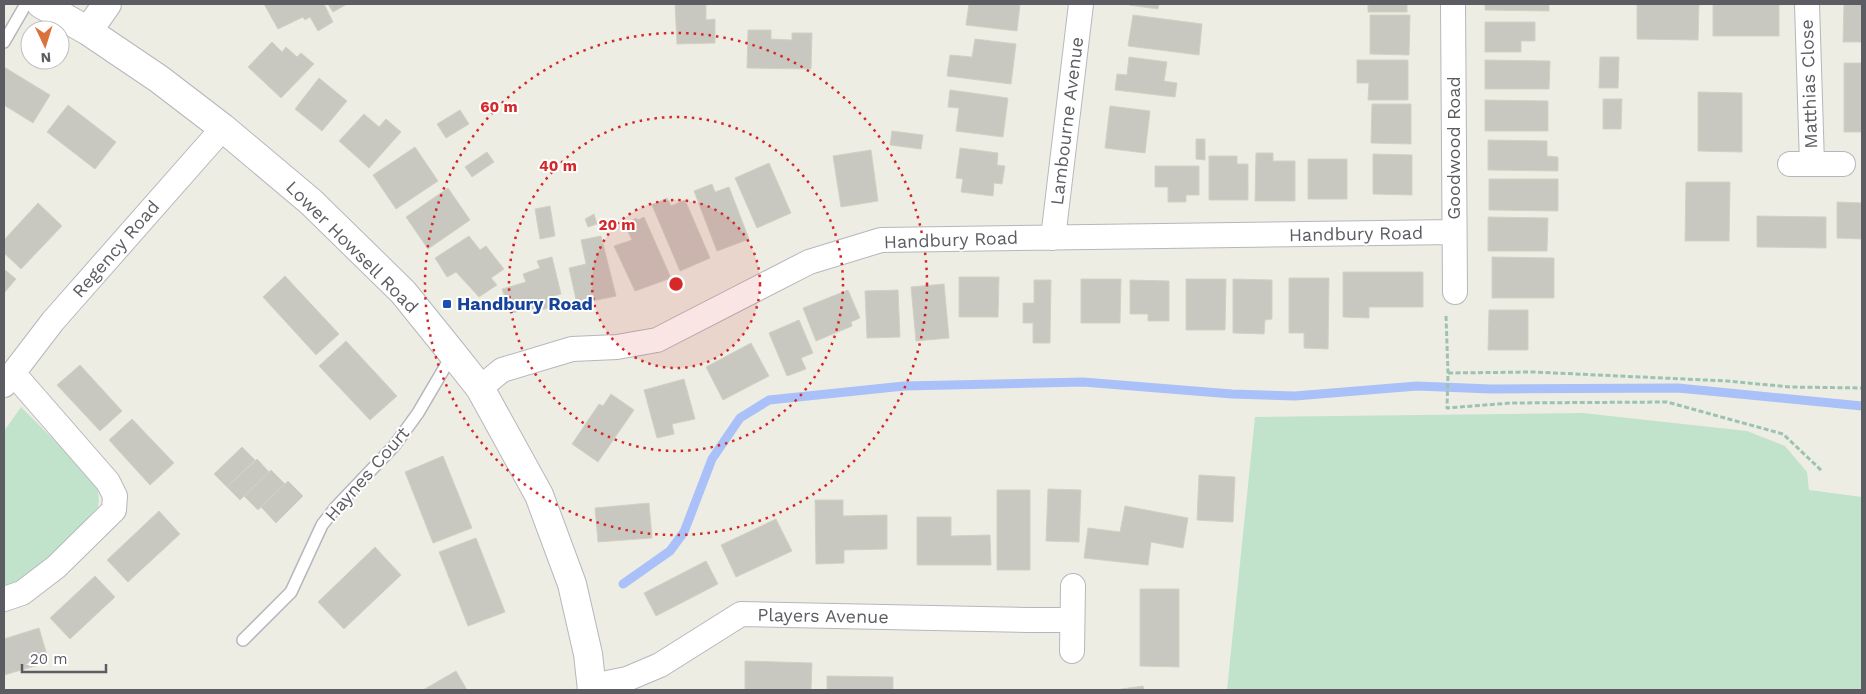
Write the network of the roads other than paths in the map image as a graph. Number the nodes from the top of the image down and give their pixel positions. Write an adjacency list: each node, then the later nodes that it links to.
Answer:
1 (26, 4): 8 (lane)
2 (41, 4): 7 (street, Lower Howsell Road)
3 (107, 4): 7 (street)
4 (1081, 4): 12 (street, Lambourne Avenue)
5 (1453, 4): 11 (street, Goodwood Road)
6 (1806, 4): 10 (street, Matthias Close)
7 (88, 31): 9 (street, Lower Howsell Road)
8 (4, 42)
9 (223, 128): 14 (street, Lower Howsell Road); 15 (street, Regency Road)
10 (1843, 164)
11 (1454, 232): 12 (street, Handbury Road); 13 (street, Goodwood Road)
12 (1053, 238): 16 (street, Handbury Road)
13 (1455, 292)
14 (453, 354): 16 (street, Lower Howsell Road); 20 (lane, Haynes Court)
15 (8, 379): 18 (street, Regency Road)
16 (480, 388): 22 (street, Lower Howsell Road)
17 (1073, 586): 19 (street)
18 (4, 599)
19 (1072, 620): 21 (street); 22 (street, Players Avenue)
20 (243, 640)
21 (1072, 651)
22 (592, 688)

